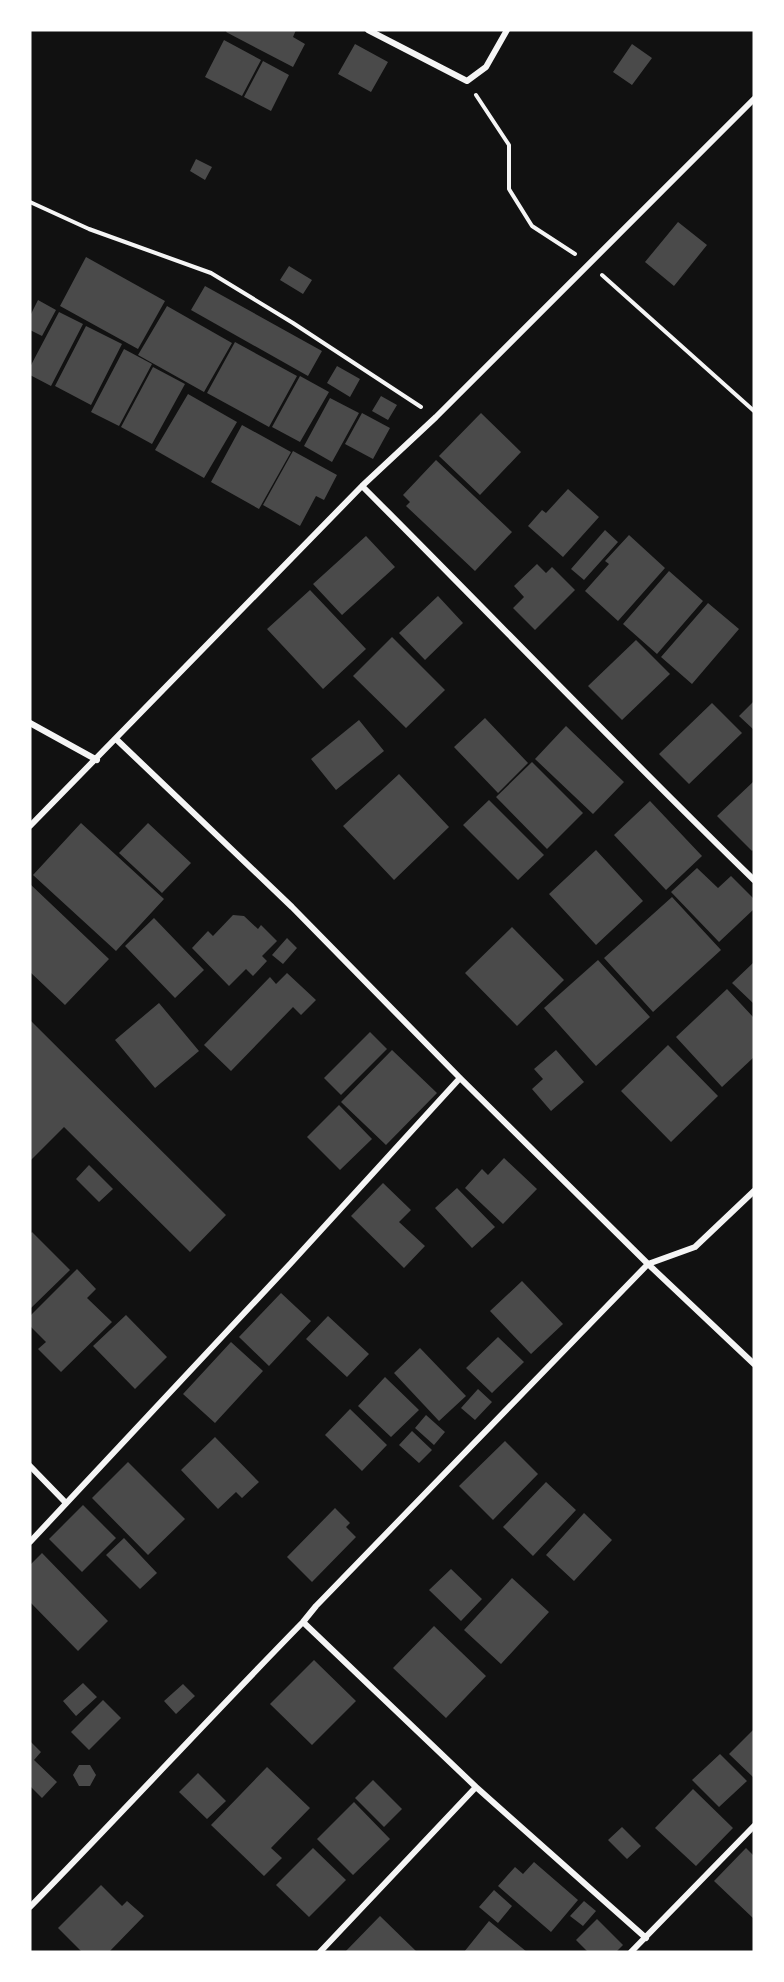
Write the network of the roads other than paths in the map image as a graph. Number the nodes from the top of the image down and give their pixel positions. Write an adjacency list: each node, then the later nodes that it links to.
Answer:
1 (368, 30): 2 (street)
2 (507, 30)
3 (754, 99): 4 (street)
4 (362, 486): 6 (street); 9 (street)
5 (30, 723): 7 (street)
6 (116, 739): 7 (street); 10 (street)
7 (97, 760): 8 (street)
8 (30, 826)
9 (754, 880)
10 (460, 1078): 12 (street); 15 (street)
11 (754, 1191): 12 (street)
12 (648, 1264): 13 (street); 17 (street)
13 (754, 1364)
14 (30, 1466): 15 (street)
15 (66, 1503): 16 (street)
16 (30, 1542)
17 (303, 1622): 18 (street); 20 (street)
18 (476, 1786): 21 (street); 22 (street)
19 (754, 1826): 21 (street)
20 (30, 1907)
21 (646, 1938): 23 (street)
22 (320, 1952)
23 (631, 1952)

